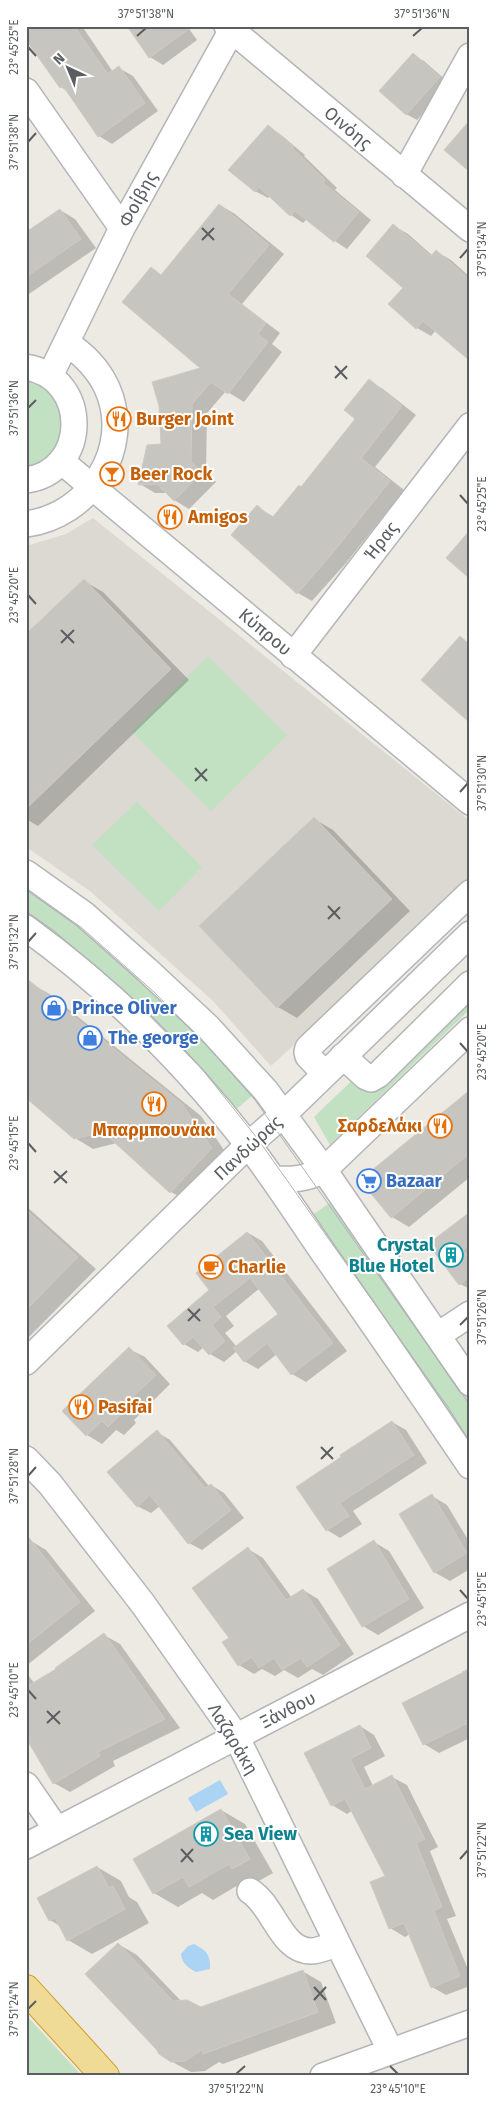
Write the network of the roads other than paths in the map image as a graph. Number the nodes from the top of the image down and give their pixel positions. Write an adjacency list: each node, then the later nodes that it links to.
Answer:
1 (231, 28): 4 (street, Οινόης); 5 (street, Φοίβης)
2 (470, 56): 4 (street)
3 (26, 91): 5 (street)
4 (404, 175): 6 (street, Οινόης)
5 (122, 228): 7 (street, Φοίβης)
6 (470, 229)
7 (67, 343): 9 (street, Φοίβης); 13 (street)
8 (26, 367): 9 (street)
9 (50, 376): 11 (street)
10 (470, 426): 15 (street, Ήρας)
11 (61, 461): 12 (street); 13 (street, Κύπρου)
12 (26, 480)
13 (94, 487): 14 (street); 15 (street, Κύπρου)
14 (26, 524)
15 (293, 656): 16 (street, Κύπρου)
16 (470, 802)
17 (26, 873): 25 (street)
18 (470, 893): 24 (street)
19 (26, 928): 26 (street)
20 (470, 934): 23 (street, Πανδώρας)
21 (470, 984): 23 (street)
22 (470, 1030): 27 (street)
23 (344, 1056): 24 (street, Πανδώρας)
24 (325, 1074): 25 (street, Πανδώρας)
25 (284, 1114): 26 (street, Πανδώρας); 27 (street)
26 (248, 1145): 28 (street); 31 (street, Πανδώρας)
27 (324, 1170): 28 (street); 30 (street)
28 (273, 1179): 34 (street)
29 (470, 1314): 30 (street)
30 (438, 1335): 32 (street)
31 (26, 1362)
32 (470, 1383)
33 (26, 1458): 36 (street, Λαζαράκη)
34 (470, 1466)
35 (470, 1615): 36 (street, Ξάνθου)
36 (236, 1736): 38 (street, Ξάνθου); 41 (street, Λαζαράκη)
37 (26, 1785): 38 (street)
38 (57, 1830): 39 (street, Ξάνθου)
39 (26, 1846)
40 (250, 1891): 41 (street)
41 (337, 1944): 44 (street, Λαζαράκη)
42 (26, 1989): 45 (highway)
43 (470, 2023): 44 (street)
44 (390, 2050): 46 (street)
45 (105, 2076)
46 (323, 2076)

